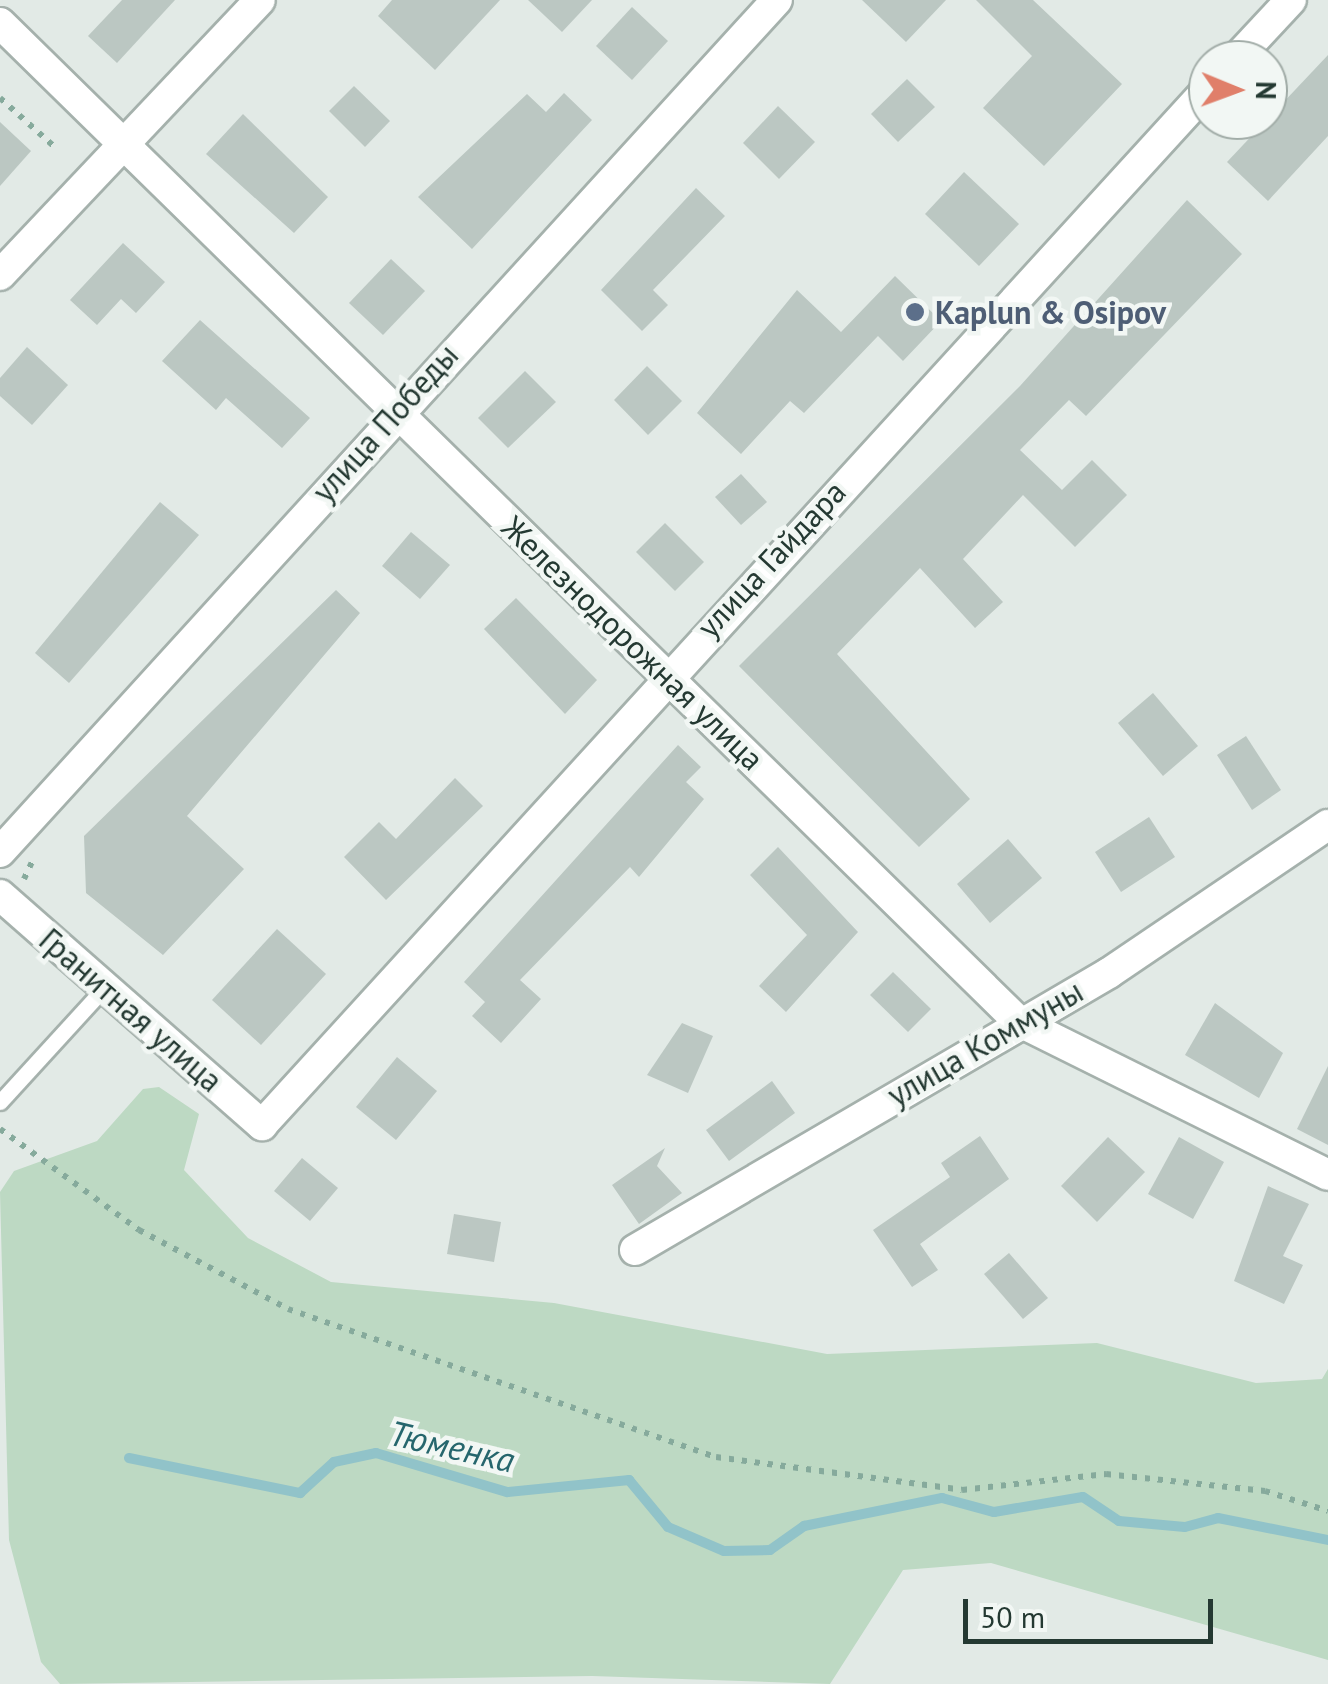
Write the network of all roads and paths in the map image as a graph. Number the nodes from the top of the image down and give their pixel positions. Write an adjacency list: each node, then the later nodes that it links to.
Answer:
1 (260, 0): 8 (street)
2 (777, 0): 11 (street, улица Победы)
3 (1291, 0): 5 (street)
4 (0, 23): 8 (street, Железнодорожная улица)
5 (1254, 40)
6 (0, 98): 9 (path)
7 (1188, 111): 12 (street, улица Гайдара)
8 (126, 141): 10 (street); 11 (street, Железнодорожная улица)
9 (57, 149)
10 (0, 275)
11 (394, 410): 12 (street, Железнодорожная улица); 14 (street, улица Победы)
12 (666, 673): 17 (street, Железнодорожная улица); 19 (street, улица Гайдара)
13 (1328, 824): 17 (street, улица Коммуны)
14 (0, 852)
15 (0, 895): 16 (street, Гранитная улица)
16 (105, 987): 18 (lane); 19 (street, Гранитная улица)
17 (1018, 1020): 21 (street, Железнодорожная улица); 22 (street, улица Коммуны)
18 (0, 1102)
19 (262, 1125)
20 (0, 1129): 23 (path)
21 (1328, 1175)
22 (635, 1250)
23 (1328, 1511)

